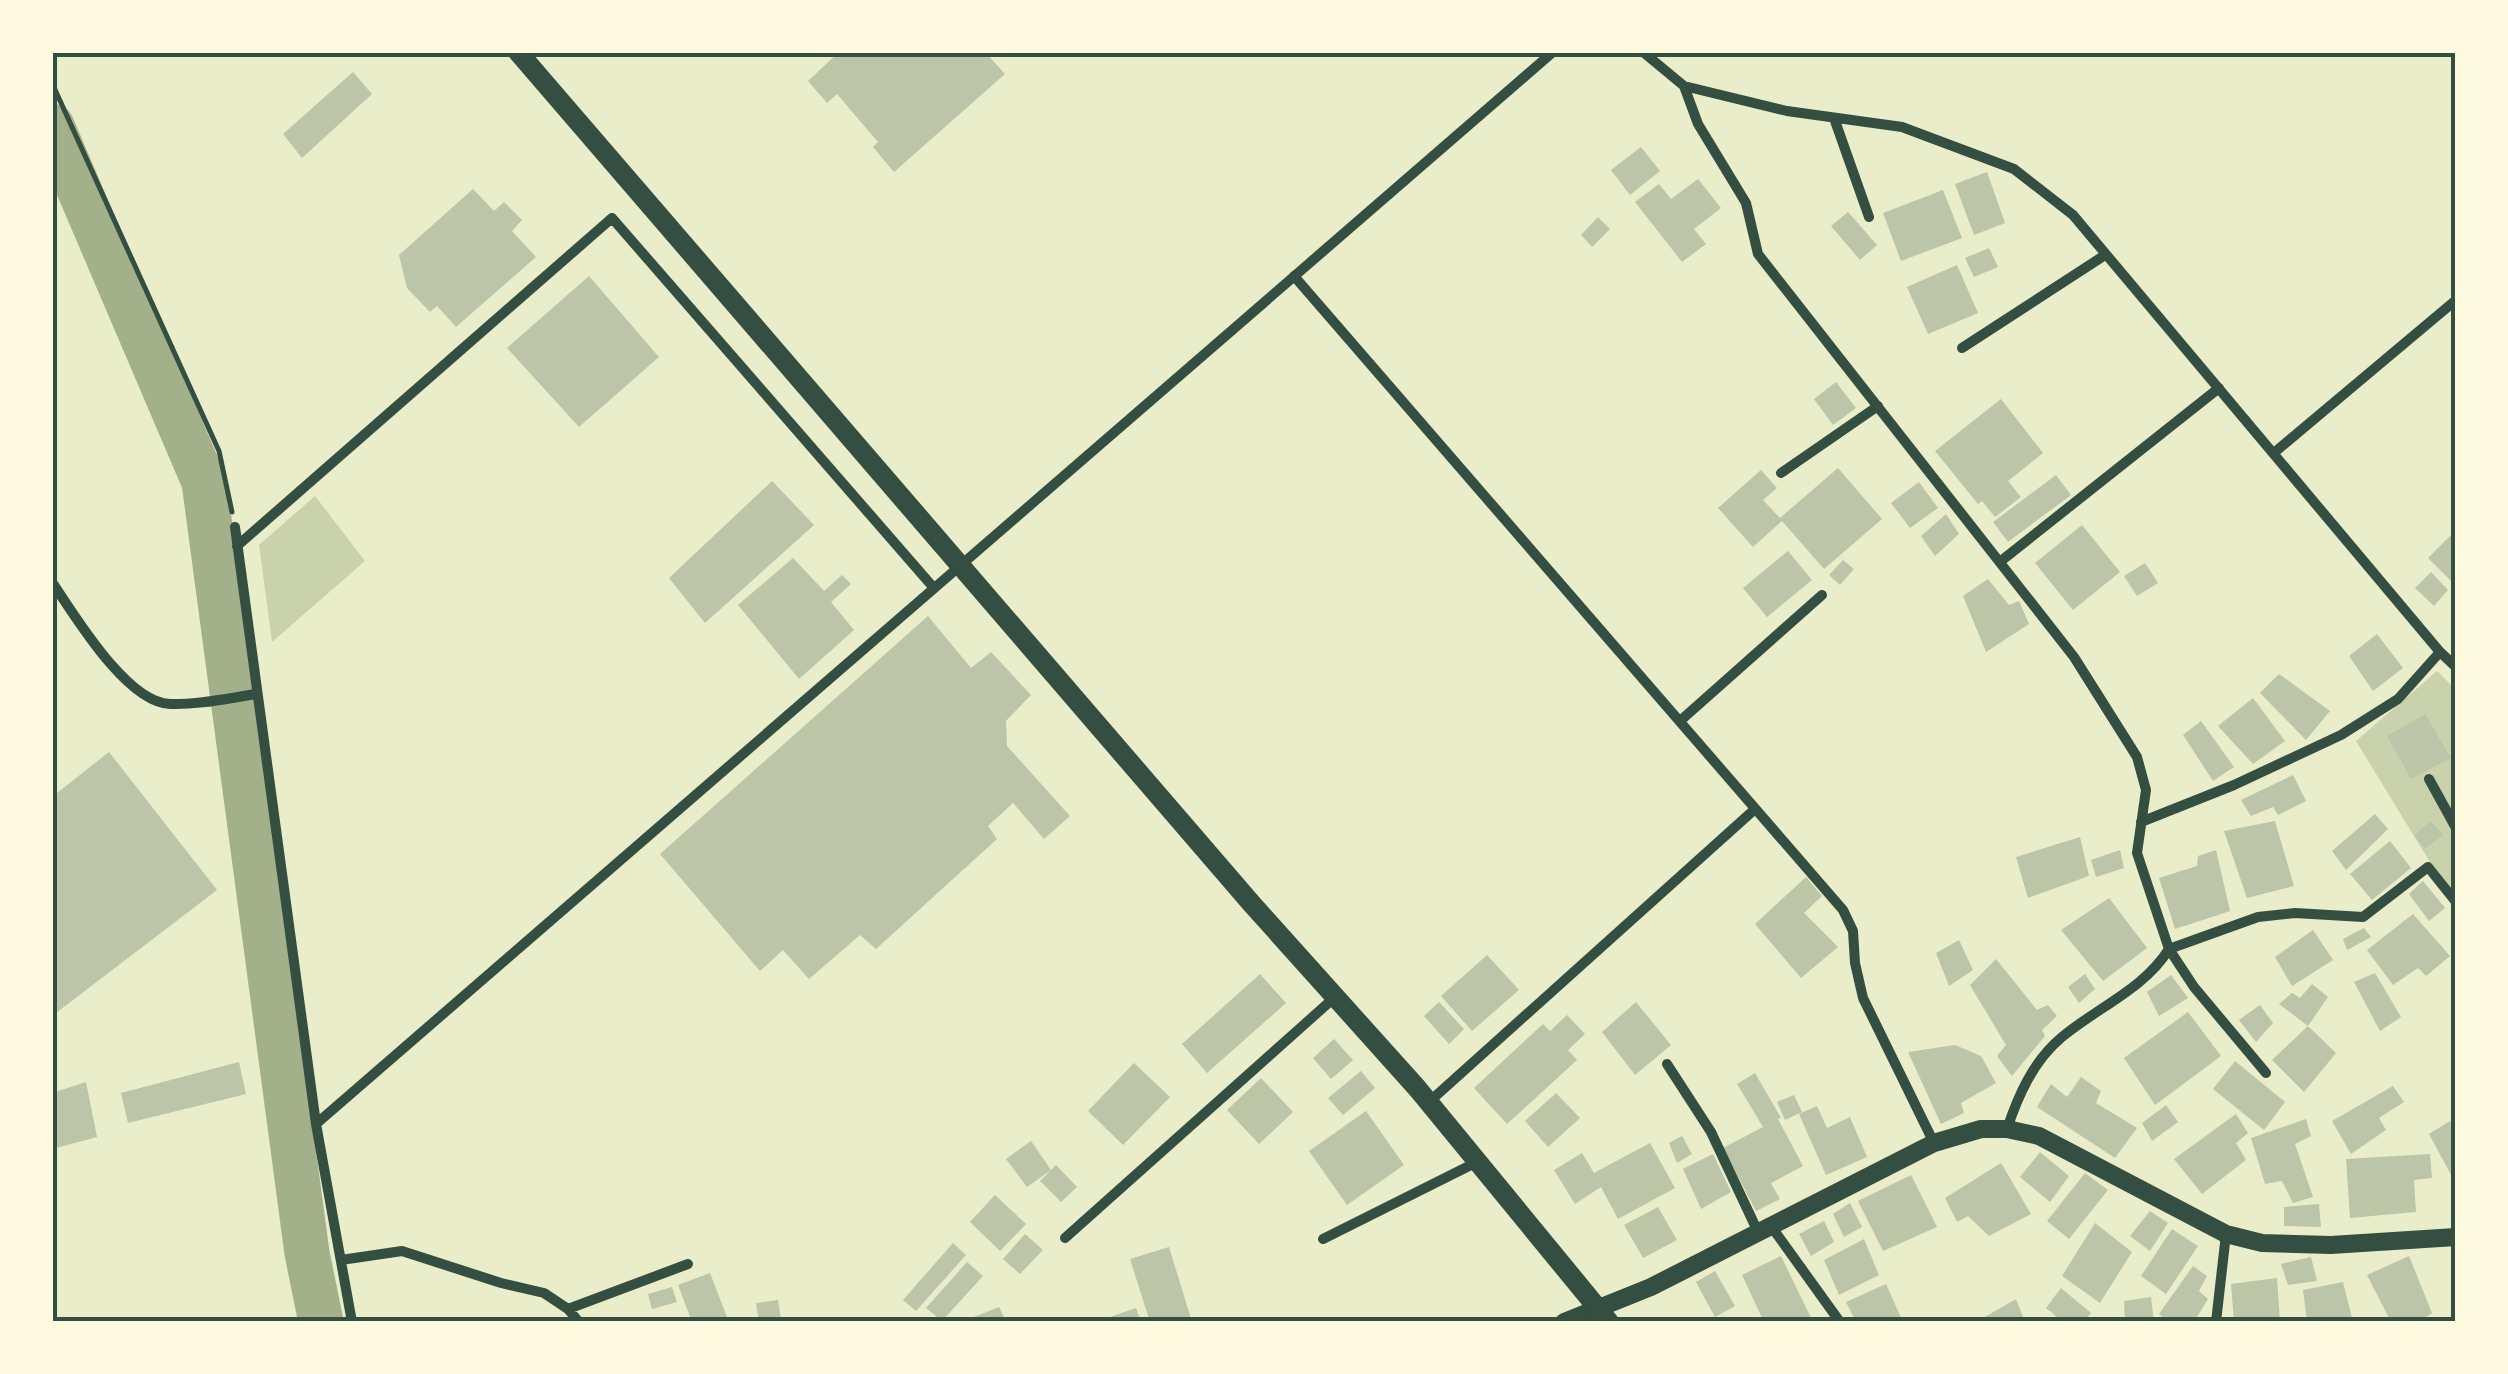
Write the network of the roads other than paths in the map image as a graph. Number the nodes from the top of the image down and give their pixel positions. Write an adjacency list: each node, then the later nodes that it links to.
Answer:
1 (518, 52): 18 (main road)
2 (1553, 52): 8 (street)
3 (1649, 55): 4 (street)
4 (1684, 86): 5 (street); 12 (street)
5 (1834, 118): 6 (street); 7 (street)
6 (1869, 217)
7 (2106, 255): 10 (street); 11 (street)
8 (1294, 276): 18 (street); 25 (street)
9 (2456, 300): 13 (street)
10 (1962, 348)
11 (2219, 388): 13 (street); 17 (street)
12 (1878, 406): 14 (street); 17 (street)
13 (2275, 452): 22 (street)
14 (1781, 472)
15 (235, 527): 16 (street)
16 (237, 546): 20 (street); 24 (street)
17 (2001, 562): 28 (street)
18 (960, 564): 20 (street); 32 (main road)
19 (52, 582): 24 (street)
20 (933, 587): 36 (street)
21 (1822, 595): 25 (street)
22 (2440, 652): 23 (street); 28 (street)
23 (2456, 667)
24 (257, 694): 36 (street)
25 (1680, 721): 27 (street)
26 (2430, 779): 29 (street)
27 (1755, 809): 35 (street); 38 (street)
28 (2140, 822): 31 (street)
29 (2456, 828)
30 (2456, 902): 31 (street)
31 (2169, 949): 34 (street); 37 (street)
32 (1335, 997): 35 (main road); 42 (street)
33 (1668, 1064): 40 (street)
34 (2266, 1073)
35 (1429, 1102): 39 (main road)
36 (316, 1124): 45 (street)
37 (2006, 1130): 38 (main road); 41 (main road)
38 (1934, 1143): 40 (main road)
39 (1478, 1162): 44 (street); 48 (main road)
40 (1764, 1229): 48 (main road); 52 (street)
41 (2226, 1234): 43 (main road); 53 (street)
42 (1065, 1238)
43 (2456, 1238)
44 (1323, 1239)
45 (341, 1260): 47 (street); 49 (street)
46 (688, 1264): 47 (street)
47 (568, 1309): 50 (street)
48 (1605, 1315): 51 (main road)
49 (352, 1322)
50 (579, 1322)
51 (1564, 1322)
52 (1840, 1322)
53 (2216, 1322)

